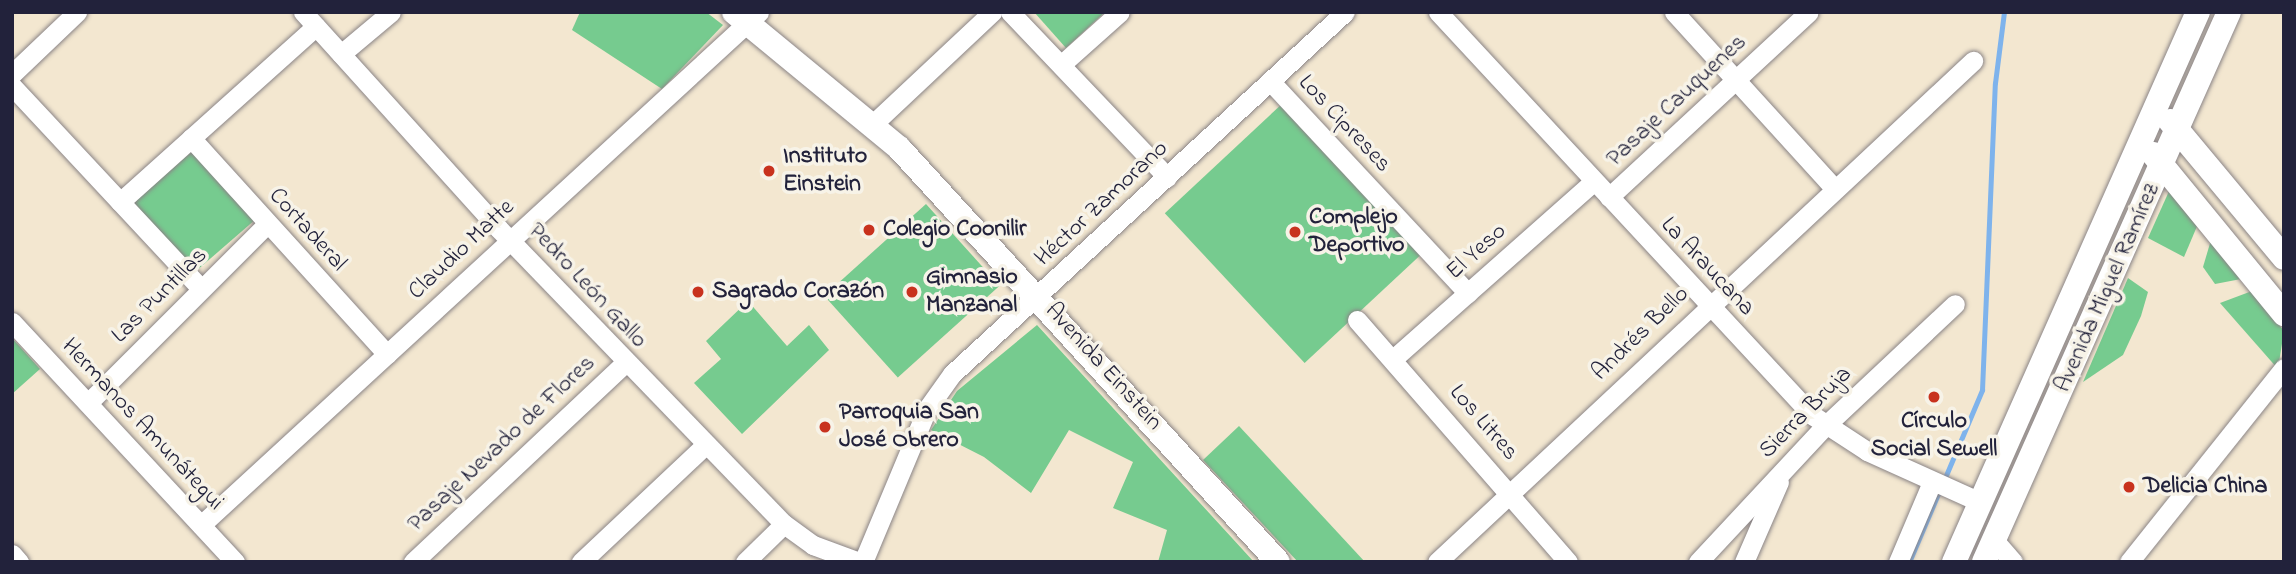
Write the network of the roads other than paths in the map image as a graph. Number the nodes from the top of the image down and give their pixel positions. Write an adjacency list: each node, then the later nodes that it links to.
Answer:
1 (78, 12): 17 (street)
2 (391, 12): 14 (street)
3 (992, 12): 21 (street)
4 (1010, 12): 16 (street)
5 (1120, 12): 16 (street)
6 (1345, 12): 19 (street, Héctor Zamorano)
7 (1438, 12): 27 (street, La Araucana)
8 (1674, 12): 18 (street)
9 (1809, 12): 18 (street, Pasaje Cauquenes)
10 (2198, 12): 20 (main road, Avenida Miguel Ramírez)
11 (2229, 12): 22 (main road, Avenida Miguel Ramírez)
12 (747, 16): 21 (main road, Avenida Einstein); 32 (street, Claudio Matte)
13 (309, 19): 14 (street, Pedro León Gallo); 23 (street)
14 (341, 54): 32 (street, Pedro León Gallo)
15 (1973, 61): 28 (street, Andrés Bello)
16 (1063, 63): 26 (street)
17 (13, 74): 30 (street)
18 (1735, 80): 28 (street); 29 (street, Pasaje Cauquenes)
19 (1270, 81): 26 (street, Héctor Zamorano); 35 (street, Los Cipreses)
20 (2158, 108): 22 (main road); 24 (main road, Avenida Miguel Ramírez)
21 (874, 123): 36 (main road, Avenida Einstein)
22 (2178, 131): 25 (main road, Avenida Miguel Ramírez); 33 (main road)
23 (191, 138): 30 (street); 31 (street, Cortaderal)
24 (2143, 140): 25 (main road); 52 (main road, Avenida Miguel Ramírez)
25 (2162, 167): 39 (main road); 55 (main road, Avenida Miguel Ramírez)
26 (1167, 177): 36 (street, Héctor Zamorano)
27 (1594, 181): 29 (street, La Araucana); 35 (street, El Yeso)
28 (1834, 188): 37 (street, Andrés Bello)
29 (1609, 197): 37 (street, La Araucana)
30 (120, 202): 34 (street)
31 (267, 224): 34 (street, Las Puntillas); 42 (street, Cortaderal)
32 (510, 240): 42 (street, Claudio Matte); 44 (street, Pedro León Gallo)
33 (2284, 258)
34 (201, 289): 46 (street, Las Puntillas)
35 (1468, 293): 43 (street, El Yeso)
36 (1038, 295): 62 (street, Héctor Zamorano); 63 (main road, Avenida Einstein)
37 (1708, 304): 47 (street, La Araucana); 51 (street, Andrés Bello)
38 (1955, 304): 47 (street, Sierra Bruja)
39 (2284, 314)
40 (1357, 320): 43 (street, Los Litres)
41 (12, 322): 46 (street, Hermanos Amunátegui)
42 (387, 354): 54 (street, Claudio Matte)
43 (1393, 359): 51 (street, Los Litres)
44 (625, 363): 48 (street, Pedro León Gallo); 59 (street, Pasaje Nevado de Flores)
45 (2284, 368): 71 (street)
46 (88, 403): 54 (street, Hermanos Amunátegui)
47 (1825, 426): 49 (street, Sierra Bruja); 50 (street, La Araucana)
48 (705, 445): 53 (street, Pedro León Gallo); 60 (street)
49 (1786, 467): 66 (street, Sierra Bruja); 67 (street)
50 (1932, 482): 52 (street, La Araucana); 68 (street)
51 (1510, 493): 64 (street, Andrés Bello); 65 (street, Los Litres)
52 (1980, 502): 69 (main road, Avenida Miguel Ramírez)
53 (784, 524): 61 (street); 62 (street, Pedro León Gallo)
54 (201, 525): 58 (street, Hermanos Amunátegui)
55 (1989, 551): 70 (street)
56 (12, 554): 57 (street)
57 (19, 562)
58 (235, 562)
59 (413, 562)
60 (581, 562)
61 (745, 562)
62 (861, 562)
63 (1278, 562)
64 (1437, 562)
65 (1568, 562)
66 (1698, 562)
67 (1744, 562)
68 (1898, 562)
69 (1954, 562)
70 (2013, 562)
71 (2129, 562)

